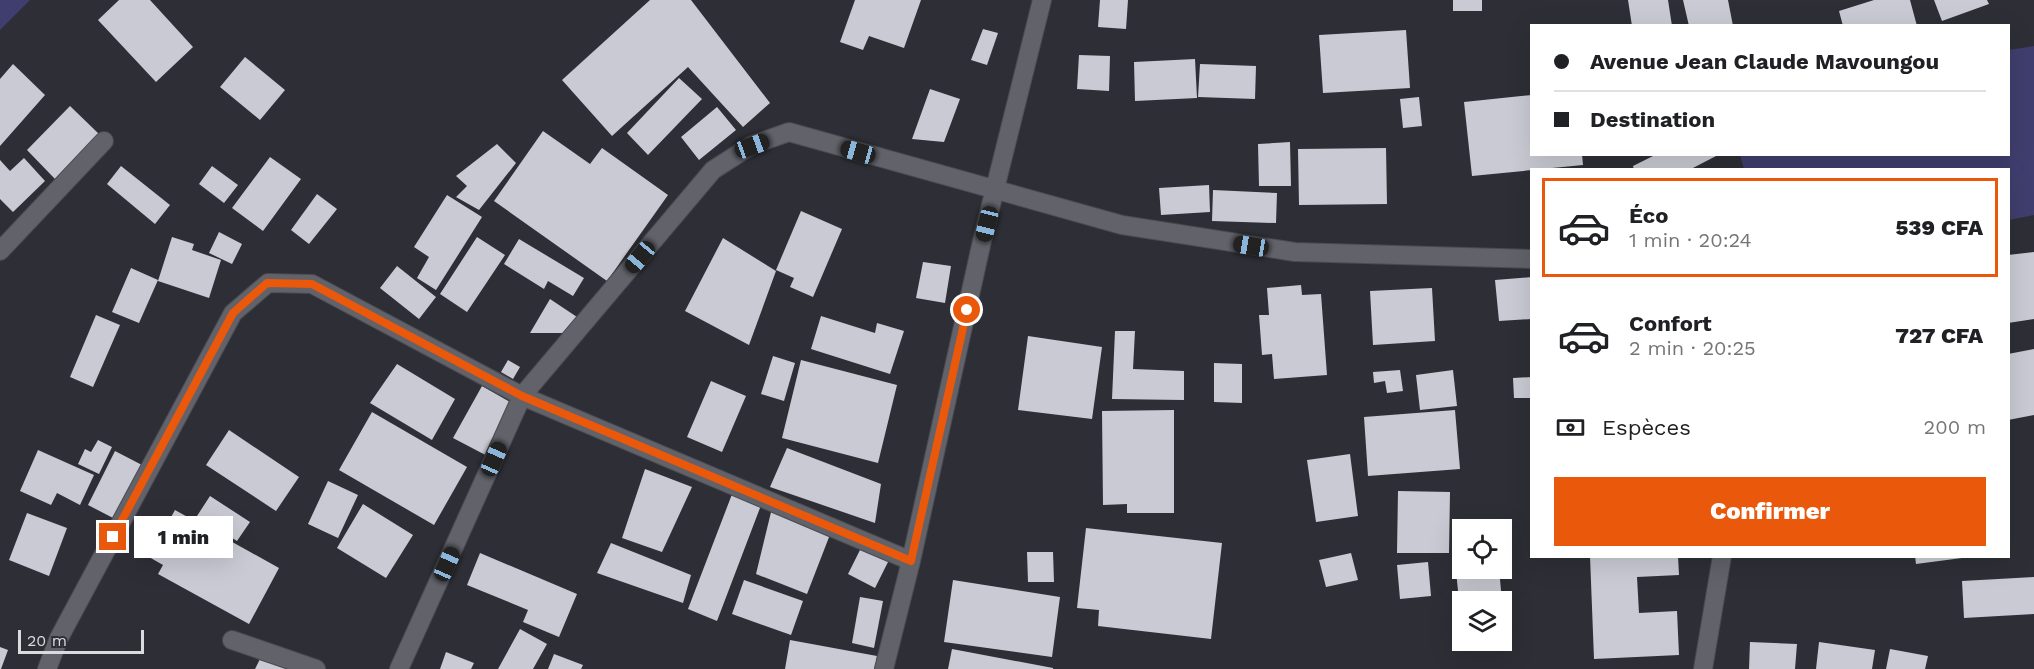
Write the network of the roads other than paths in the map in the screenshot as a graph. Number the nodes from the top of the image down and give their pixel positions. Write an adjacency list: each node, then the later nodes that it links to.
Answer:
1 (1042, 0): 3 (street)
2 (104, 141): 4 (street)
3 (996, 190): 5 (street); 6 (street); 8 (street)
4 (0, 251)
5 (1530, 259)
6 (522, 396): 8 (street); 10 (street); 12 (street)
7 (1722, 558): 14 (street)
8 (911, 561): 13 (street)
9 (232, 640): 11 (street)
10 (47, 669)
11 (316, 669)
12 (399, 669)
13 (884, 669)
14 (1703, 669)

